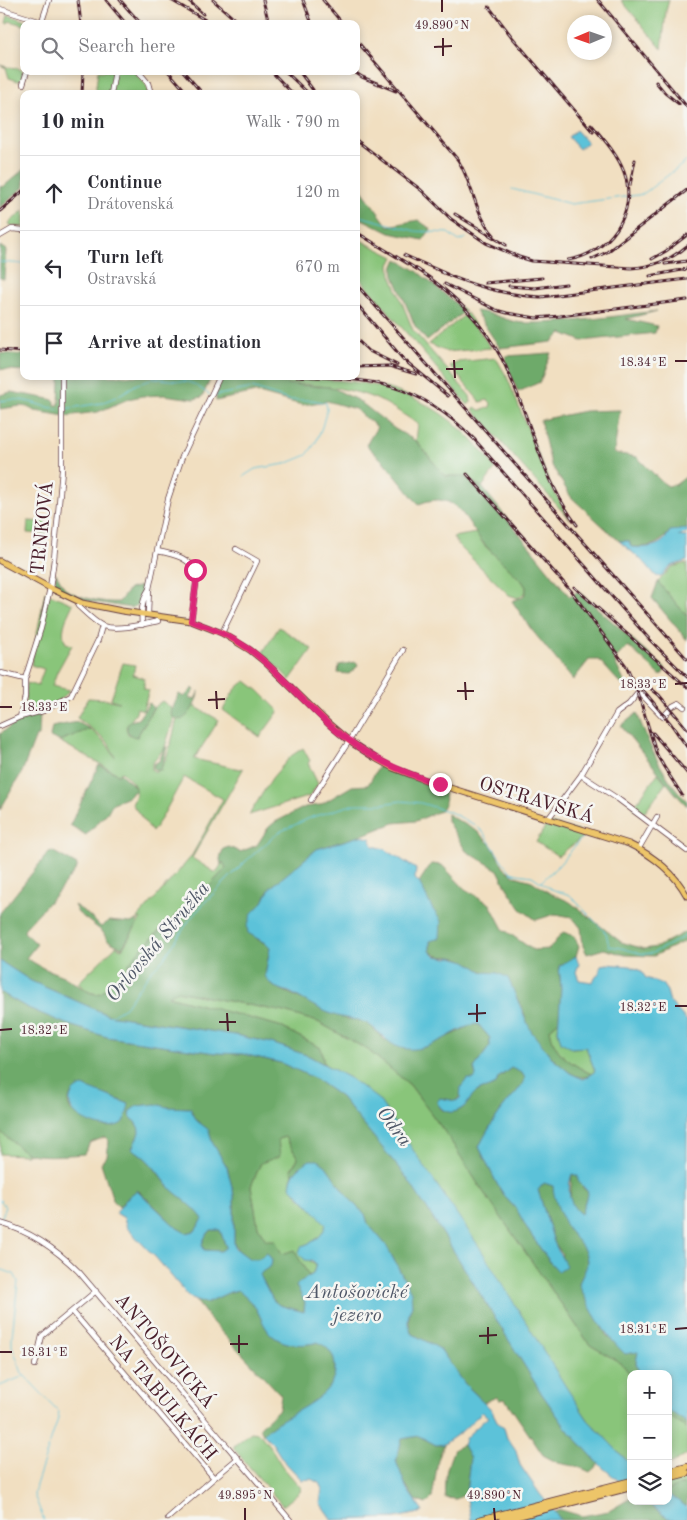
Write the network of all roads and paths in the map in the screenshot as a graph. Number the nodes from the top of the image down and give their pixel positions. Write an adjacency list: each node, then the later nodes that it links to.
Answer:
1 (48, 0): 4 (street)
2 (0, 9): 3 (street)
3 (32, 20)
4 (42, 20)
5 (26, 75): 8 (street)
6 (114, 75): 9 (street)
7 (141, 75): 10 (street)
8 (23, 84)
9 (112, 90)
10 (150, 90)
11 (20, 230): 12 (street)
12 (0, 236)
13 (62, 380): 18 (street, TRNKOVÁ)
14 (218, 380): 16 (street)
15 (236, 549): 27 (street)
16 (157, 550): 19 (street); 24 (street)
17 (0, 561): 18 (main road, OSTRAVSKÁ)
18 (50, 588): 21 (main road, OSTRAVSKÁ); 30 (street, TRNKOVÁ)
19 (149, 589): 21 (street); 22 (street)
20 (78, 606): 26 (street)
21 (141, 613): 22 (main road, OSTRAVSKÁ); 25 (street)
22 (148, 614): 24 (main road, OSTRAVSKÁ)
23 (158, 621): 25 (street)
24 (191, 621): 27 (main road, OSTRAVSKÁ)
25 (142, 625): 26 (street)
26 (102, 626): 32 (street)
27 (222, 633): 34 (main road, OSTRAVSKÁ)
28 (403, 650): 34 (street)
29 (1, 673): 30 (street)
30 (25, 679): 32 (street, TRNKOVÁ)
31 (684, 707): 35 (street)
32 (20, 717): 33 (street)
33 (0, 726)
34 (349, 741): 36 (street); 38 (main road, OSTRAVSKÁ)
35 (581, 775): 38 (street); 39 (street)
36 (311, 800)
37 (657, 817): 39 (street)
38 (548, 819): 40 (main road, OSTRAVSKÁ)
39 (653, 824): 40 (street); 41 (street)
40 (639, 848): 42 (main road, OSTRAVSKÁ)
41 (687, 851)
42 (687, 896)
43 (0, 1223): 44 (street, ANTOŠOVICKÁ)
44 (96, 1291): 45 (street); 47 (street, ANTOŠOVICKÁ)
45 (72, 1311): 46 (street); 52 (street, NA TABULKÁCH)
46 (35, 1365)
47 (238, 1458): 52 (street, NA TABULKÁCH); 56 (street, ANTOŠOVICKÁ)
48 (687, 1467): 49 (highway)
49 (672, 1471)
50 (687, 1473): 51 (highway)
51 (672, 1477)
52 (214, 1478): 55 (street)
53 (627, 1482): 57 (highway)
54 (627, 1488): 58 (highway)
55 (168, 1518)
56 (290, 1520)
57 (479, 1520)
58 (502, 1520)

